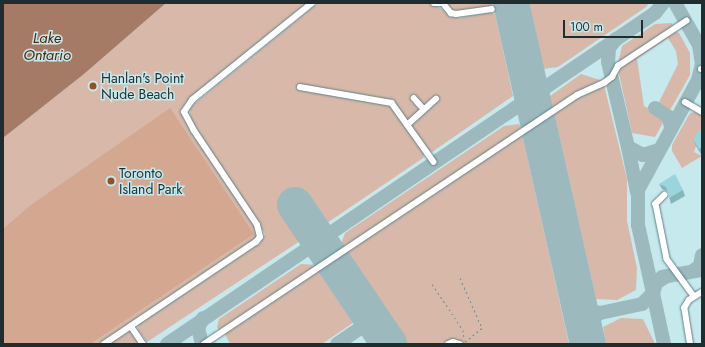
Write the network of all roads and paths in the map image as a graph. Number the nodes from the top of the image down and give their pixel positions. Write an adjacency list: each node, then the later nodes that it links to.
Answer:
1 (312, 3): 19 (lane)
2 (434, 3): 3 (lane)
3 (442, 3): 4 (lane)
4 (492, 9)
5 (686, 22): 22 (lane)
6 (300, 87): 12 (lane)
7 (414, 98): 10 (lane)
8 (436, 99): 10 (lane)
9 (685, 102): 11 (lane)
10 (424, 109): 12 (lane)
11 (702, 112)
12 (407, 125): 13 (lane)
13 (434, 162)
14 (665, 195): 18 (lane)
15 (460, 278): 24 (path)
16 (432, 284): 24 (path)
17 (702, 292): 18 (lane)
18 (694, 296): 25 (lane)
19 (131, 326): 20 (lane); 21 (lane)
20 (104, 344)
21 (143, 344)
22 (204, 344)
23 (448, 344): 24 (lane)
24 (462, 344)
25 (690, 344)

